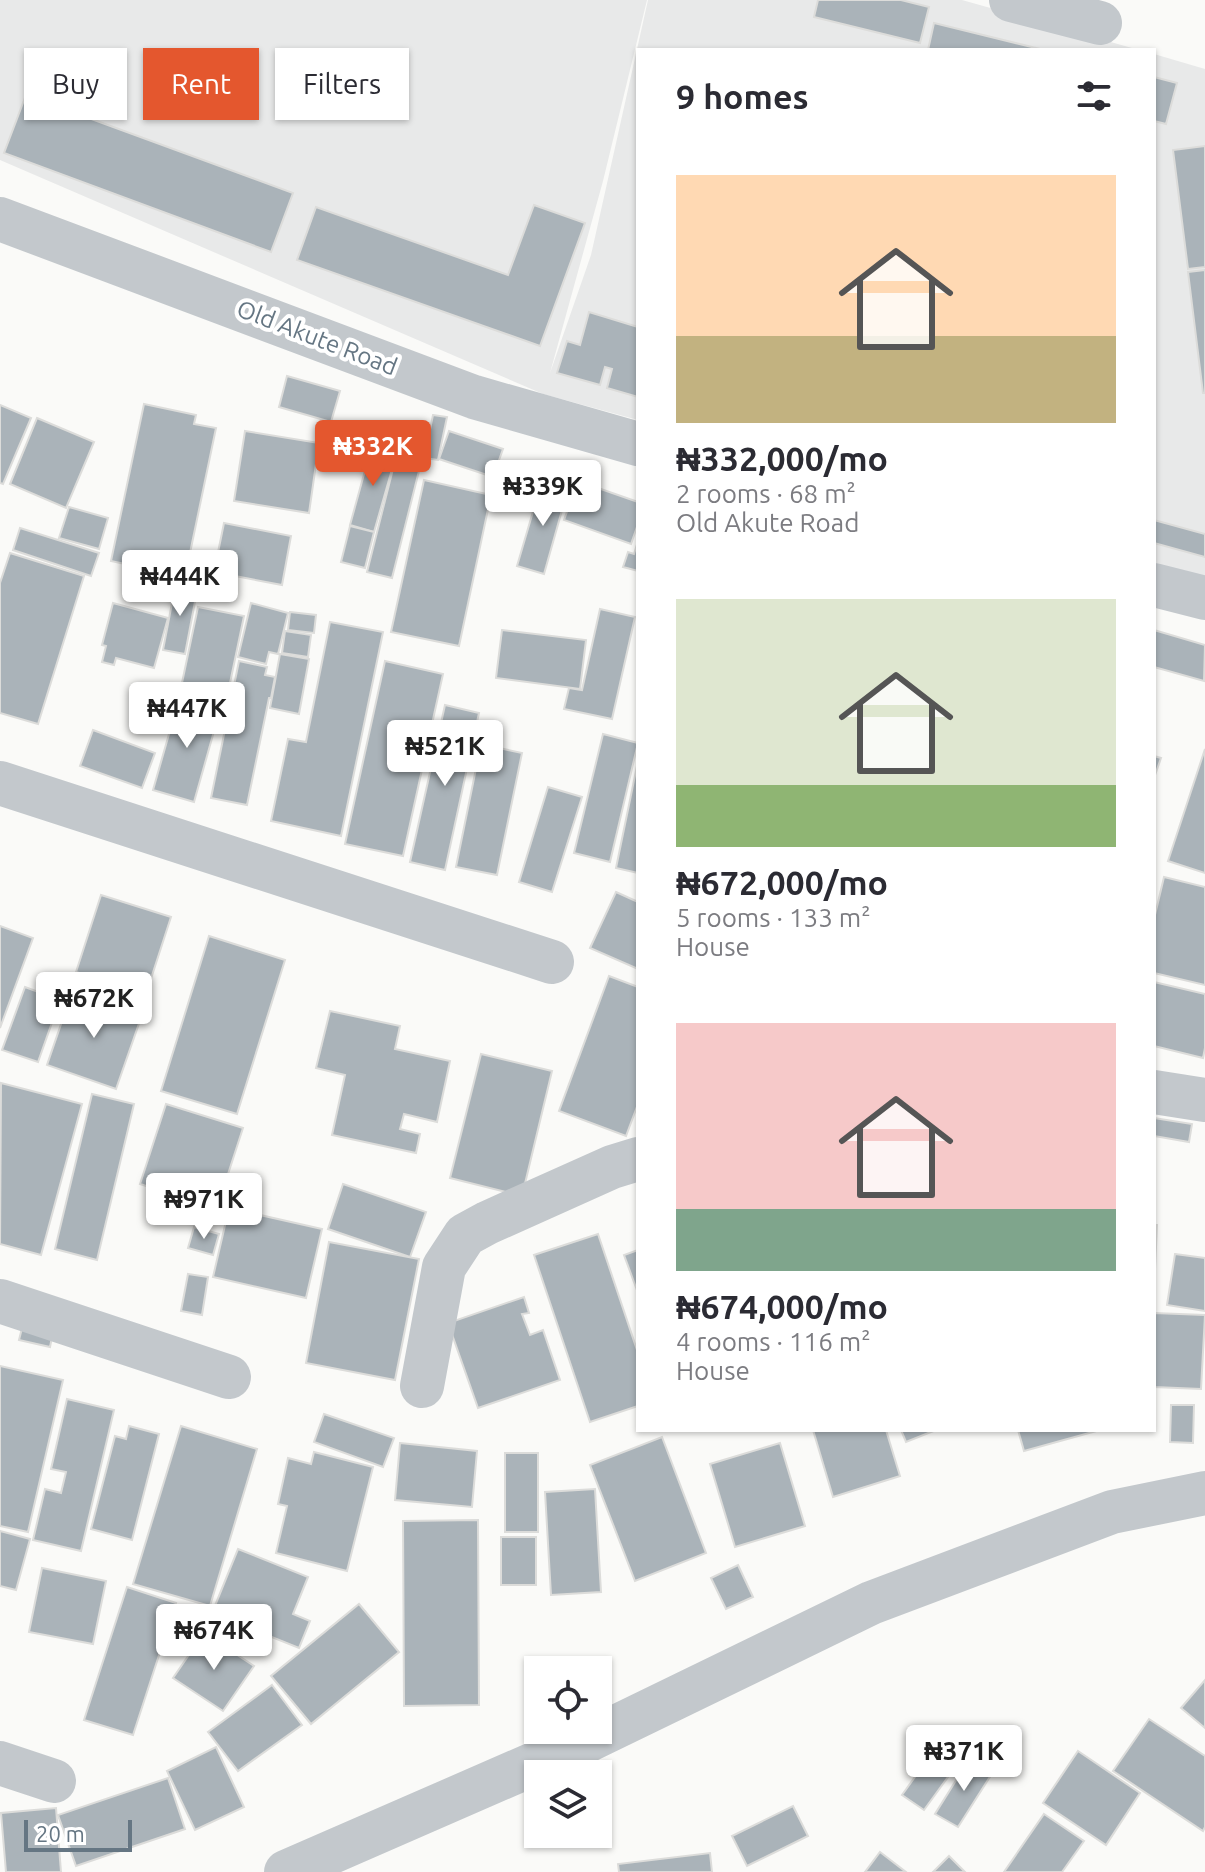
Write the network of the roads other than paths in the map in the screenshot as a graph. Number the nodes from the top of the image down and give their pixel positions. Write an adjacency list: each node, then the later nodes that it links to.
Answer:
1 (1011, 0): 2 (street)
2 (1100, 23)
3 (0, 219): 4 (street, Old Akute Road)
4 (636, 443)
5 (1156, 586): 6 (street)
6 (1205, 598)
7 (0, 783): 8 (street)
8 (552, 962)
9 (1156, 1092): 10 (street)
10 (1205, 1100)
11 (636, 1160): 14 (street)
12 (0, 1301): 13 (street)
13 (229, 1377)
14 (422, 1386)
15 (1205, 1493): 18 (street)
16 (0, 1763): 17 (street)
17 (54, 1781)
18 (286, 1872)

